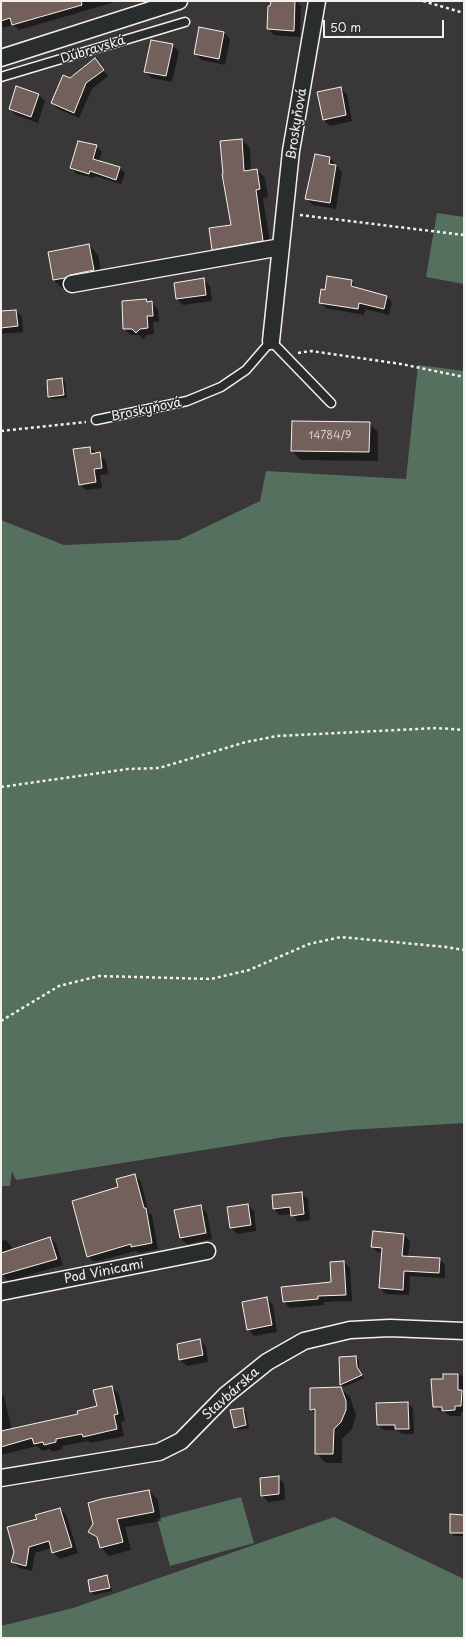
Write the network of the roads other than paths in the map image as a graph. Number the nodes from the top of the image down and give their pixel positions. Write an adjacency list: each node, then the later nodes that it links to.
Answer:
1 (179, 1): 4 (street, Dúbravská)
2 (317, 1): 6 (street, Broskyňová)
3 (185, 22): 5 (lane, Dúbravská)
4 (1, 58)
5 (1, 77)
6 (281, 247): 7 (street); 8 (street, Broskyňová)
7 (72, 284)
8 (271, 342): 9 (lane); 10 (lane, Broskyňová)
9 (331, 403)
10 (96, 420)
11 (207, 1252): 12 (street, Pod Vinicami)
12 (1, 1292)
13 (464, 1331): 14 (street, Stavbárska)
14 (1, 1478)

